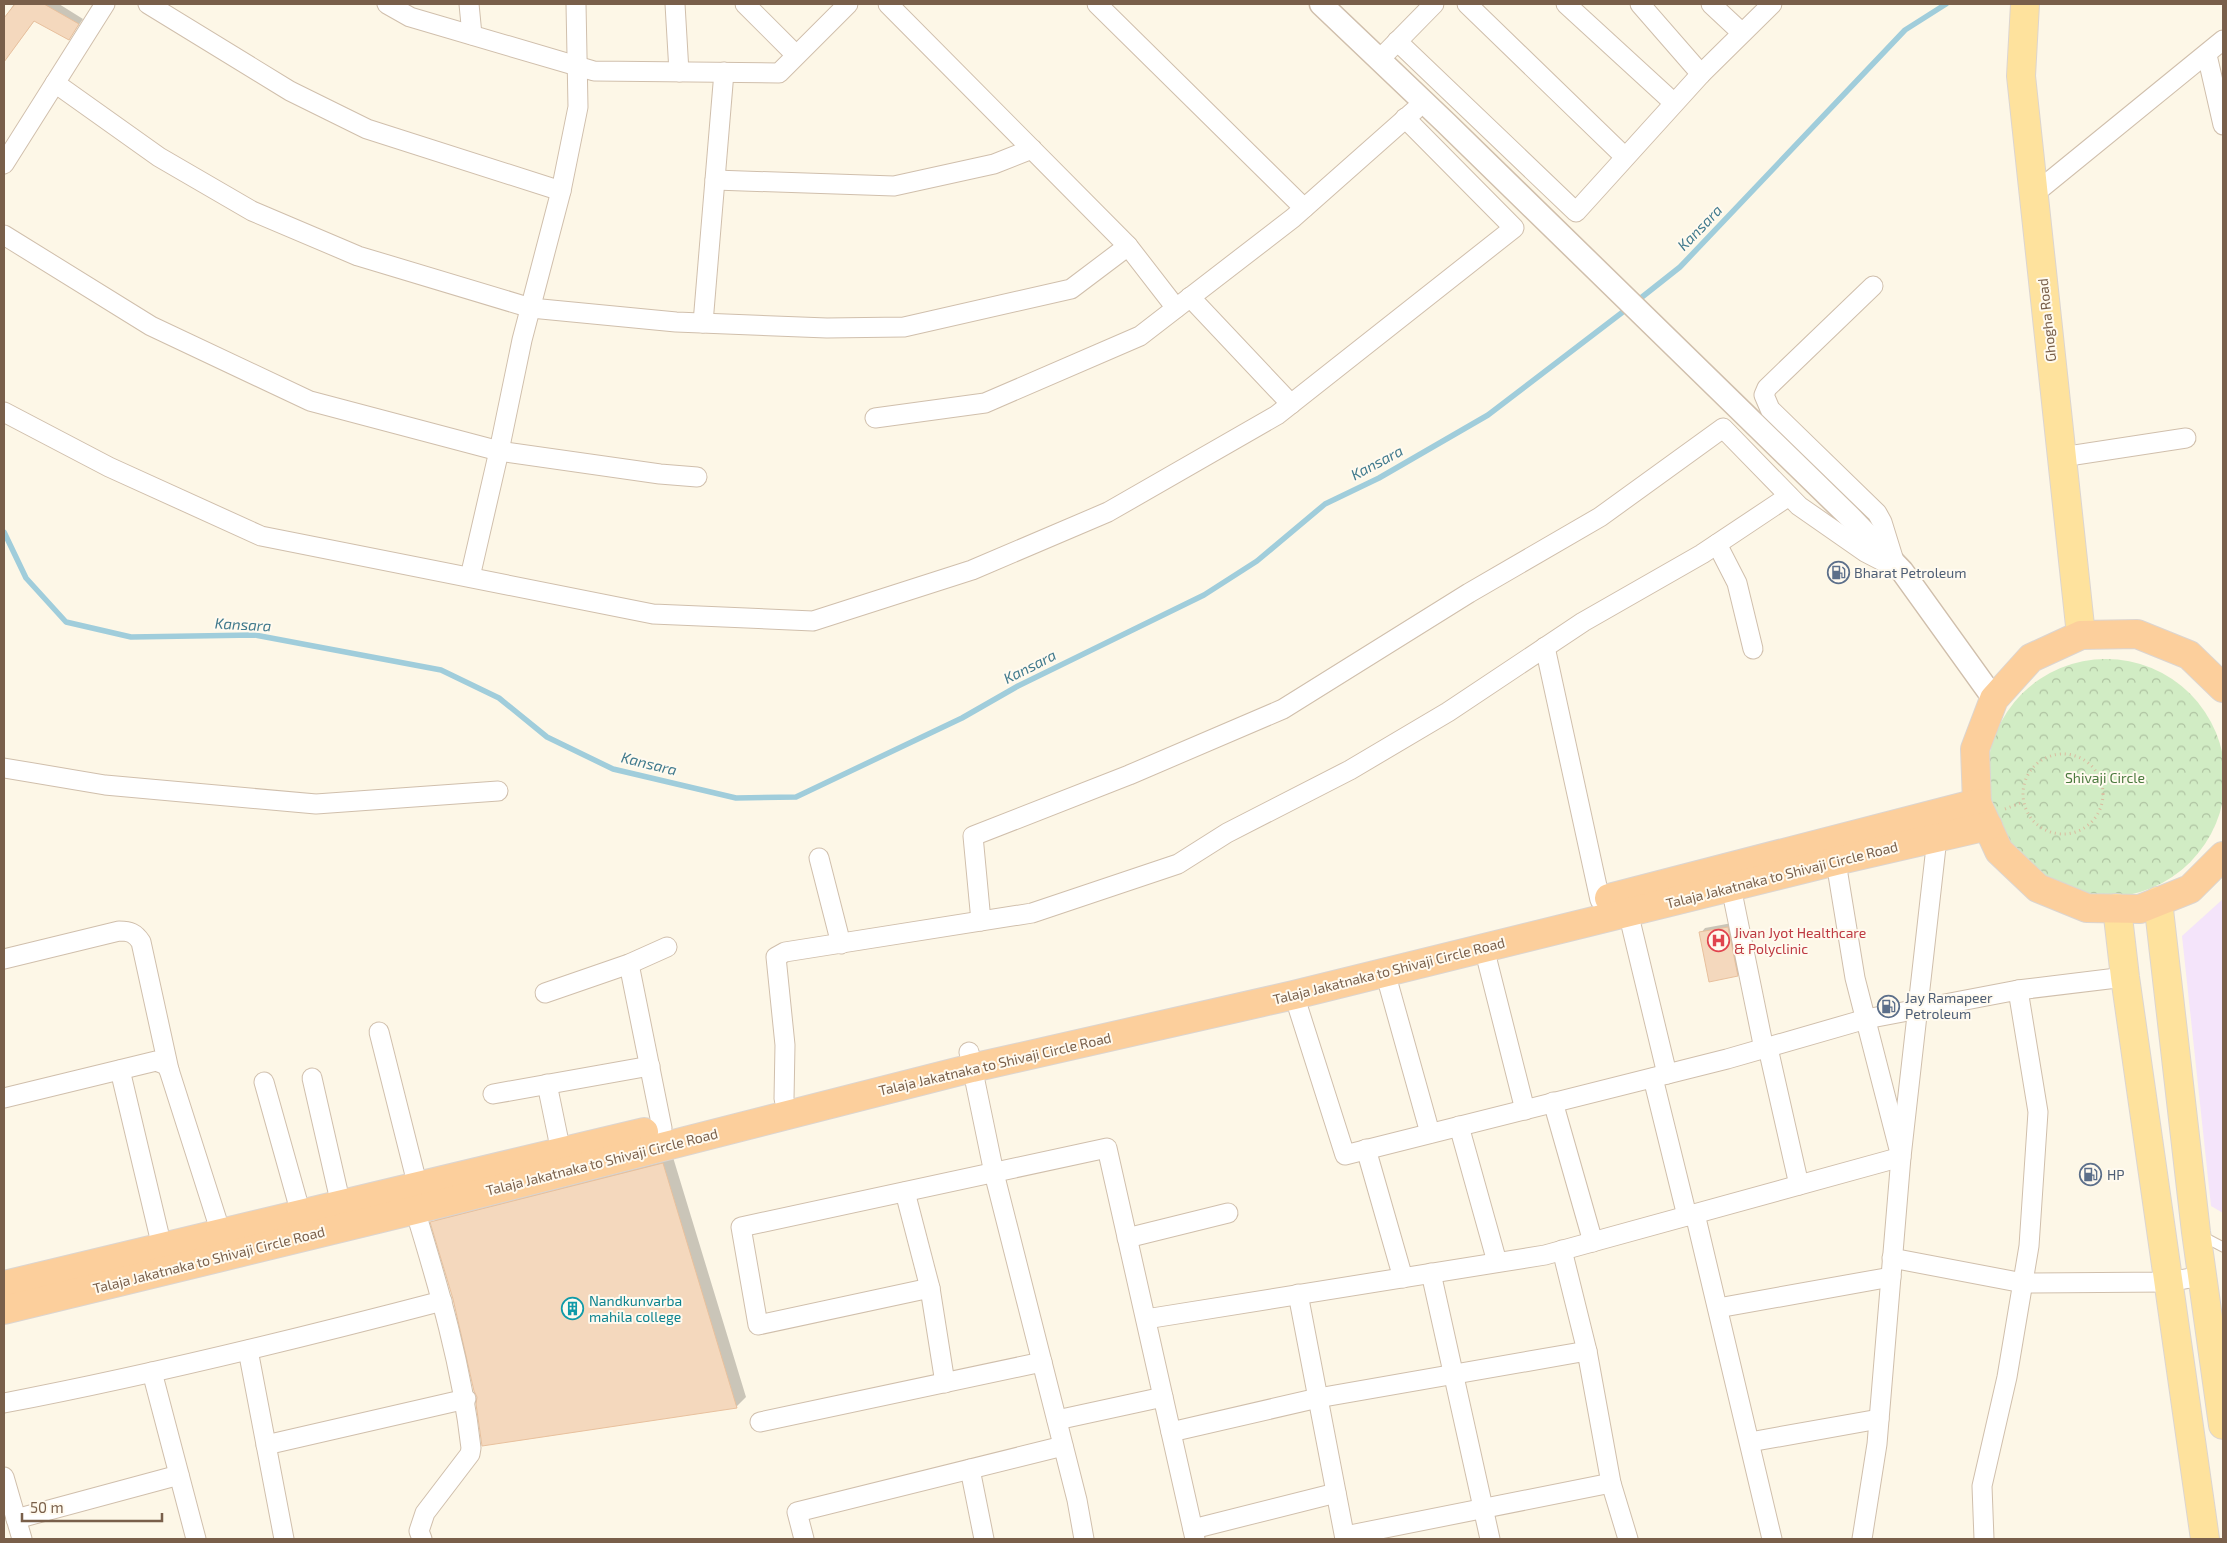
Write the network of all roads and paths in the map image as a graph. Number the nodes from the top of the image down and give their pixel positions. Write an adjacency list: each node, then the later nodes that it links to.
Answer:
1 (105, 4): 30 (street)
2 (148, 4): 39 (street)
3 (387, 4): 20 (street)
4 (470, 4): 20 (street)
5 (576, 4): 26 (street)
6 (675, 4): 27 (street)
7 (744, 4): 23 (street)
8 (848, 4): 23 (street)
9 (888, 4): 35 (street)
10 (1097, 4): 41 (street)
11 (1321, 4): 25 (street)
12 (1434, 4): 22 (street)
13 (1467, 4): 36 (street)
14 (1566, 4): 32 (street)
15 (1640, 4): 29 (street)
16 (1711, 4): 19 (street)
17 (1772, 4): 19 (street)
18 (2025, 4): 40 (main road, Ghogha Road)
19 (1742, 33): 29 (street)
20 (472, 35): 26 (street)
21 (2223, 40): 24 (street)
22 (1397, 41): 25 (street); 36 (street)
23 (796, 55): 28 (street)
24 (2207, 55): 34 (street); 40 (street)
25 (1379, 60): 31 (street)
26 (578, 66): 27 (street); 39 (street)
27 (679, 72): 28 (street)
28 (724, 72): 38 (street)
29 (1702, 74): 32 (street)
30 (55, 83): 37 (street); 46 (street)
31 (1423, 102): 33 (street); 57 (street)
32 (1674, 103): 36 (street)
33 (1405, 118): 41 (street); 48 (street)
34 (2223, 125)
35 (1032, 150): 38 (street); 43 (street)
36 (1625, 157)
37 (4, 164)
38 (715, 180): 47 (street)
39 (561, 191): 46 (street)
40 (2034, 194): 53 (main road, Ghogha Road)
41 (1304, 208): 45 (street)
42 (4, 235): 52 (street)
43 (1128, 246): 45 (street); 47 (street)
44 (1873, 286): 57 (street)
45 (1183, 302): 48 (street); 50 (street)
46 (531, 308): 47 (street); 52 (street)
47 (703, 323)
48 (1291, 404): 58 (street)
49 (4, 412): 58 (street)
50 (875, 418)
51 (2186, 438): 53 (street)
52 (499, 451): 54 (street); 58 (street)
53 (2062, 457): 59 (main road, Ghogha Road)
54 (697, 477)
55 (1789, 496): 56 (street); 57 (street); 77 (street)
56 (1717, 544): 60 (street); 61 (street)
57 (1899, 568): 63 (street)
58 (470, 577)
59 (2081, 636): 62 (highway); 63 (highway)
60 (1545, 647): 73 (street); 77 (street)
61 (1753, 649)
62 (2223, 688)
63 (1994, 698): 67 (highway)
64 (4, 768): 65 (street)
65 (498, 791)
66 (2023, 802): 66 (path)
67 (1983, 814): 68 (highway, Talaja Jakatnaka to Shivaji Circle Road); 69 (highway, Talaja Jakatnaka to Shivaji Circle Road); 75 (highway)
68 (1937, 838): 69 (highway, Talaja Jakatnaka to Shivaji Circle Road); 88 (street)
69 (1834, 851): 72 (highway, Talaja Jakatnaka to Shivaji Circle Road); 73 (highway, Talaja Jakatnaka to Shivaji Circle Road); 89 (street)
70 (2223, 856): 74 (highway)
71 (818, 858): 78 (street)
72 (1731, 887): 76 (highway, Talaja Jakatnaka to Shivaji Circle Road); 91 (street)
73 (1600, 900): 92 (highway, Talaja Jakatnaka to Shivaji Circle Road)
74 (2158, 902): 75 (highway); 119 (main road)
75 (2118, 908): 84 (main road)
76 (1628, 912): 80 (highway, Talaja Jakatnaka to Shivaji Circle Road); 96 (street)
77 (981, 921): 78 (street)
78 (841, 944): 102 (street)
79 (667, 946): 82 (street)
80 (1484, 948): 83 (highway, Talaja Jakatnaka to Shivaji Circle Road); 104 (street)
81 (4, 959): 95 (street)
82 (629, 964): 86 (street); 93 (street)
83 (1385, 972): 87 (highway, Talaja Jakatnaka to Shivaji Circle Road); 107 (street)
84 (2125, 977): 85 (street); 132 (main road)
85 (2018, 990): 88 (street); 133 (street)
86 (545, 993)
87 (1294, 995): 92 (highway, Talaja Jakatnaka to Shivaji Circle Road); 108 (street)
88 (1919, 1010): 89 (street); 110 (street)
89 (1866, 1019): 91 (street); 110 (street)
90 (379, 1032): 114 (street)
91 (1766, 1048): 96 (street); 112 (street)
92 (971, 1060): 102 (highway, Talaja Jakatnaka to Shivaji Circle Road); 111 (street); 114 (highway, Talaja Jakatnaka to Shivaji Circle Road)
93 (650, 1066): 99 (street); 106 (street)
94 (120, 1070): 95 (street); 101 (street); 123 (street)
95 (169, 1070): 120 (street)
96 (1660, 1076): 103 (street); 118 (street)
97 (312, 1078): 115 (street)
98 (264, 1082): 117 (street)
99 (547, 1084): 100 (street); 109 (street)
100 (493, 1094)
101 (4, 1098)
102 (784, 1099): 106 (highway, Talaja Jakatnaka to Shivaji Circle Road)
103 (1554, 1102): 104 (street); 122 (street)
104 (1524, 1110): 105 (street)
105 (1459, 1126): 107 (street); 127 (street)
106 (662, 1128): 109 (highway, Talaja Jakatnaka to Shivaji Circle Road)
107 (1430, 1133): 108 (street)
108 (1366, 1149): 131 (street)
109 (561, 1152): 114 (highway, Talaja Jakatnaka to Shivaji Circle Road)
110 (1901, 1158): 112 (street); 126 (street)
111 (994, 1173): 113 (street); 121 (street); 143 (street)
112 (1799, 1185): 118 (street)
113 (906, 1192): 135 (street); 135 (street)
114 (416, 1198): 115 (highway, Talaja Jakatnaka to Shivaji Circle Road); 137 (street); 139 (highway, Talaja Jakatnaka to Shivaji Circle Road)
115 (341, 1205): 117 (highway, Talaja Jakatnaka to Shivaji Circle Road)
116 (1228, 1213): 121 (street)
117 (300, 1214): 120 (highway, Talaja Jakatnaka to Shivaji Circle Road)
118 (1691, 1215): 122 (street); 138 (street)
119 (2196, 1232): 124 (lane); 129 (main road)
120 (221, 1233): 123 (highway, Talaja Jakatnaka to Shivaji Circle Road)
121 (1127, 1238): 140 (street)
122 (1593, 1242): 125 (street)
123 (162, 1247): 134 (highway, Talaja Jakatnaka to Shivaji Circle Road)
124 (2223, 1247)
125 (1562, 1250): 127 (street); 142 (street)
126 (1892, 1258): 130 (street); 133 (street)
127 (1497, 1262): 128 (street)
128 (1431, 1273): 131 (street); 145 (street)
129 (2202, 1276): 132 (street); 154 (main road)
130 (1891, 1277): 138 (street); 152 (street)
131 (1403, 1278): 136 (street)
132 (2168, 1282): 133 (street); 180 (main road)
133 (2023, 1283): 179 (street)
134 (4, 1285)
135 (930, 1288): 146 (street)
136 (1298, 1294): 140 (street); 148 (street)
137 (442, 1301): 141 (street); 149 (street)
138 (1718, 1308): 156 (street)
139 (4, 1310)
140 (1146, 1319): 147 (street)
141 (248, 1350): 144 (street); 157 (street)
142 (1587, 1351): 145 (street); 162 (street)
143 (1042, 1362): 146 (street); 151 (street)
144 (152, 1372): 150 (street); 160 (street)
145 (1453, 1375): 148 (street); 164 (street)
146 (945, 1383): 153 (street)
147 (1163, 1397): 151 (street); 155 (street)
148 (1318, 1398): 155 (street); 163 (street)
149 (466, 1399): 157 (street); 171 (street)
150 (4, 1403)
151 (1057, 1420): 158 (street)
152 (1879, 1420): 156 (street); 178 (street)
153 (760, 1422)
154 (2223, 1425)
155 (1171, 1432): 166 (street)
156 (1750, 1442): 177 (street)
157 (266, 1445): 170 (street)
158 (1064, 1446): 159 (street); 174 (street)
159 (970, 1469): 172 (street); 173 (street)
160 (179, 1475): 165 (street); 169 (street)
161 (4, 1477): 165 (street)
162 (1611, 1483): 164 (street); 176 (street)
163 (1336, 1494): 166 (street); 167 (street)
164 (1483, 1509): 167 (street); 175 (street)
165 (16, 1519): 168 (street)
166 (1194, 1534)
167 (1345, 1538)
168 (22, 1539)
169 (196, 1539)
170 (284, 1539)
171 (422, 1539)
172 (804, 1539)
173 (984, 1539)
174 (1084, 1539)
175 (1490, 1539)
176 (1628, 1539)
177 (1772, 1539)
178 (1862, 1539)
179 (1984, 1539)
180 (2205, 1539)

